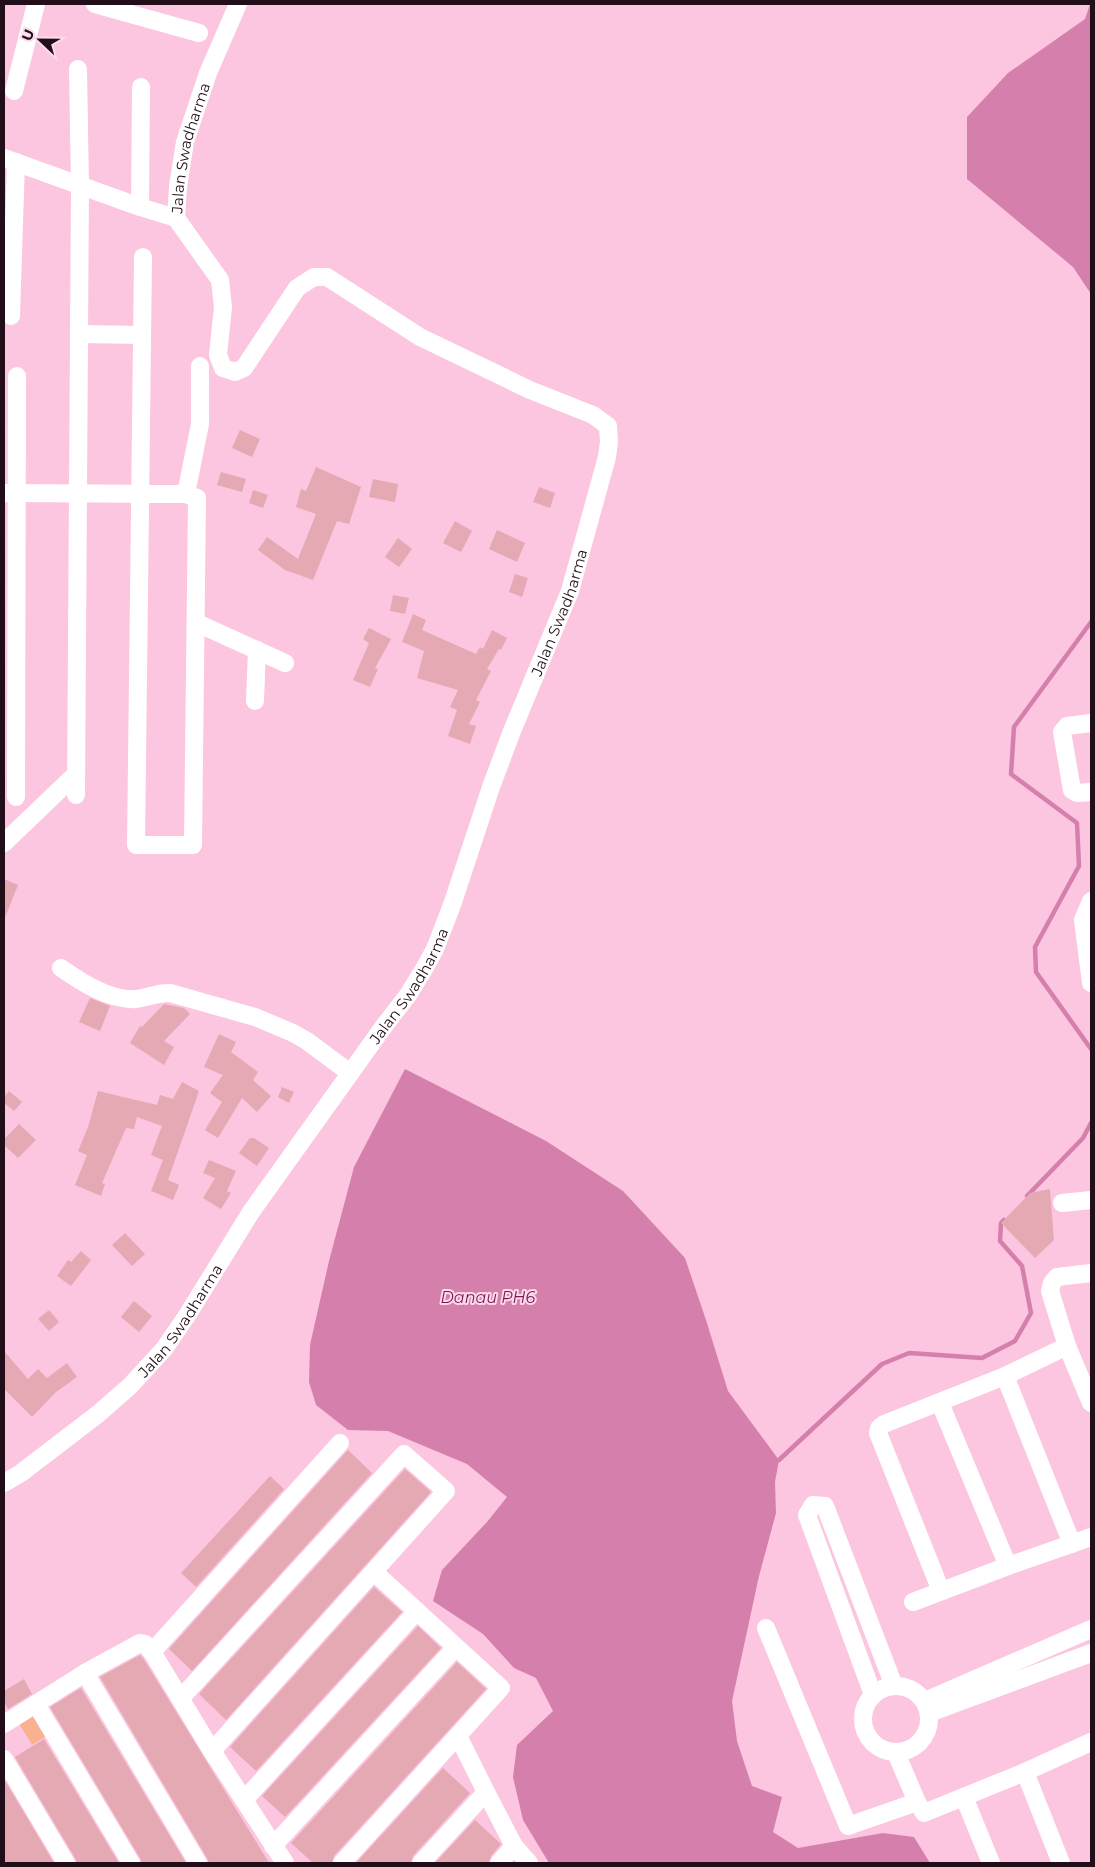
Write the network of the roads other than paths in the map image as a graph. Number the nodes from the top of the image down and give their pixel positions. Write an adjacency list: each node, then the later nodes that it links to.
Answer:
1 (36, 4): 7 (street)
2 (94, 4): 4 (street)
3 (238, 4): 11 (street, Jalan Swadharma)
4 (199, 33)
5 (78, 69): 9 (street)
6 (141, 87): 10 (street)
7 (14, 91)
8 (10, 160): 9 (street); 12 (street)
9 (80, 186): 10 (street); 15 (street)
10 (140, 207): 11 (street)
11 (176, 218): 37 (street, Jalan Swadharma)
12 (9, 234): 14 (street)
13 (143, 257): 16 (street)
14 (9, 304)
15 (79, 334): 16 (street); 20 (street)
16 (142, 335): 21 (street)
17 (200, 366): 22 (street)
18 (17, 376): 19 (street)
19 (11, 493): 20 (street); 31 (street)
20 (78, 494): 21 (street); 28 (street)
21 (139, 494): 22 (street); 23 (street)
22 (186, 494): 23 (street)
23 (197, 623): 24 (street)
24 (257, 650): 25 (street); 26 (street)
25 (285, 663)
26 (255, 701)
27 (1091, 723): 29 (street)
28 (76, 774): 30 (street); 32 (street)
29 (1091, 792)
30 (76, 795)
31 (10, 796): 32 (street)
32 (50, 799): 33 (street)
33 (4, 843)
34 (1091, 902): 36 (street)
35 (61, 968): 37 (street)
36 (1091, 983)
37 (350, 1073): 46 (street, Jalan Swadharma)
38 (1091, 1200): 39 (street)
39 (1062, 1203)
40 (1091, 1273): 41 (street)
41 (1067, 1346): 42 (street); 44 (street)
42 (1005, 1376): 43 (street); 48 (street)
43 (940, 1403): 49 (street); 51 (street)
44 (1091, 1403)
45 (340, 1443): 57 (street)
46 (4, 1483)
47 (1091, 1538): 48 (street)
48 (1072, 1544): 49 (street)
49 (1008, 1566): 51 (street)
50 (374, 1572): 53 (street); 62 (street); 68 (street)
51 (941, 1591): 52 (street)
52 (913, 1602)
53 (417, 1611): 56 (street); 74 (street)
54 (766, 1628): 75 (street)
55 (1091, 1629): 64 (street)
56 (456, 1647): 66 (street); 76 (street)
57 (152, 1652): 59 (street); 62 (street)
58 (1091, 1653): 64 (street)
59 (85, 1673): 63 (street); 80 (street)
60 (894, 1686): 61 (street); 61 (street); 64 (street)
61 (873, 1695): 69 (street)
62 (181, 1698): 68 (street)
63 (36, 1704): 65 (street); 79 (street)
64 (927, 1707): 69 (street)
65 (4, 1724)
66 (458, 1736): 72 (street); 82 (street)
67 (1090, 1745): 71 (street)
68 (212, 1751): 74 (street)
69 (896, 1753): 75 (street)
70 (4, 1759): 78 (street)
71 (1026, 1772): 73 (street); 87 (street)
72 (486, 1792): 77 (street); 83 (street)
73 (964, 1797): 75 (street); 86 (street)
74 (244, 1800): 76 (street)
75 (917, 1802)
76 (273, 1846): 81 (street)
77 (514, 1846): 84 (street); 85 (street)
78 (66, 1863)
79 (131, 1863)
80 (198, 1863)
81 (285, 1863)
82 (342, 1863)
83 (421, 1863)
84 (499, 1863)
85 (529, 1863)
86 (991, 1863)
87 (1061, 1863)

